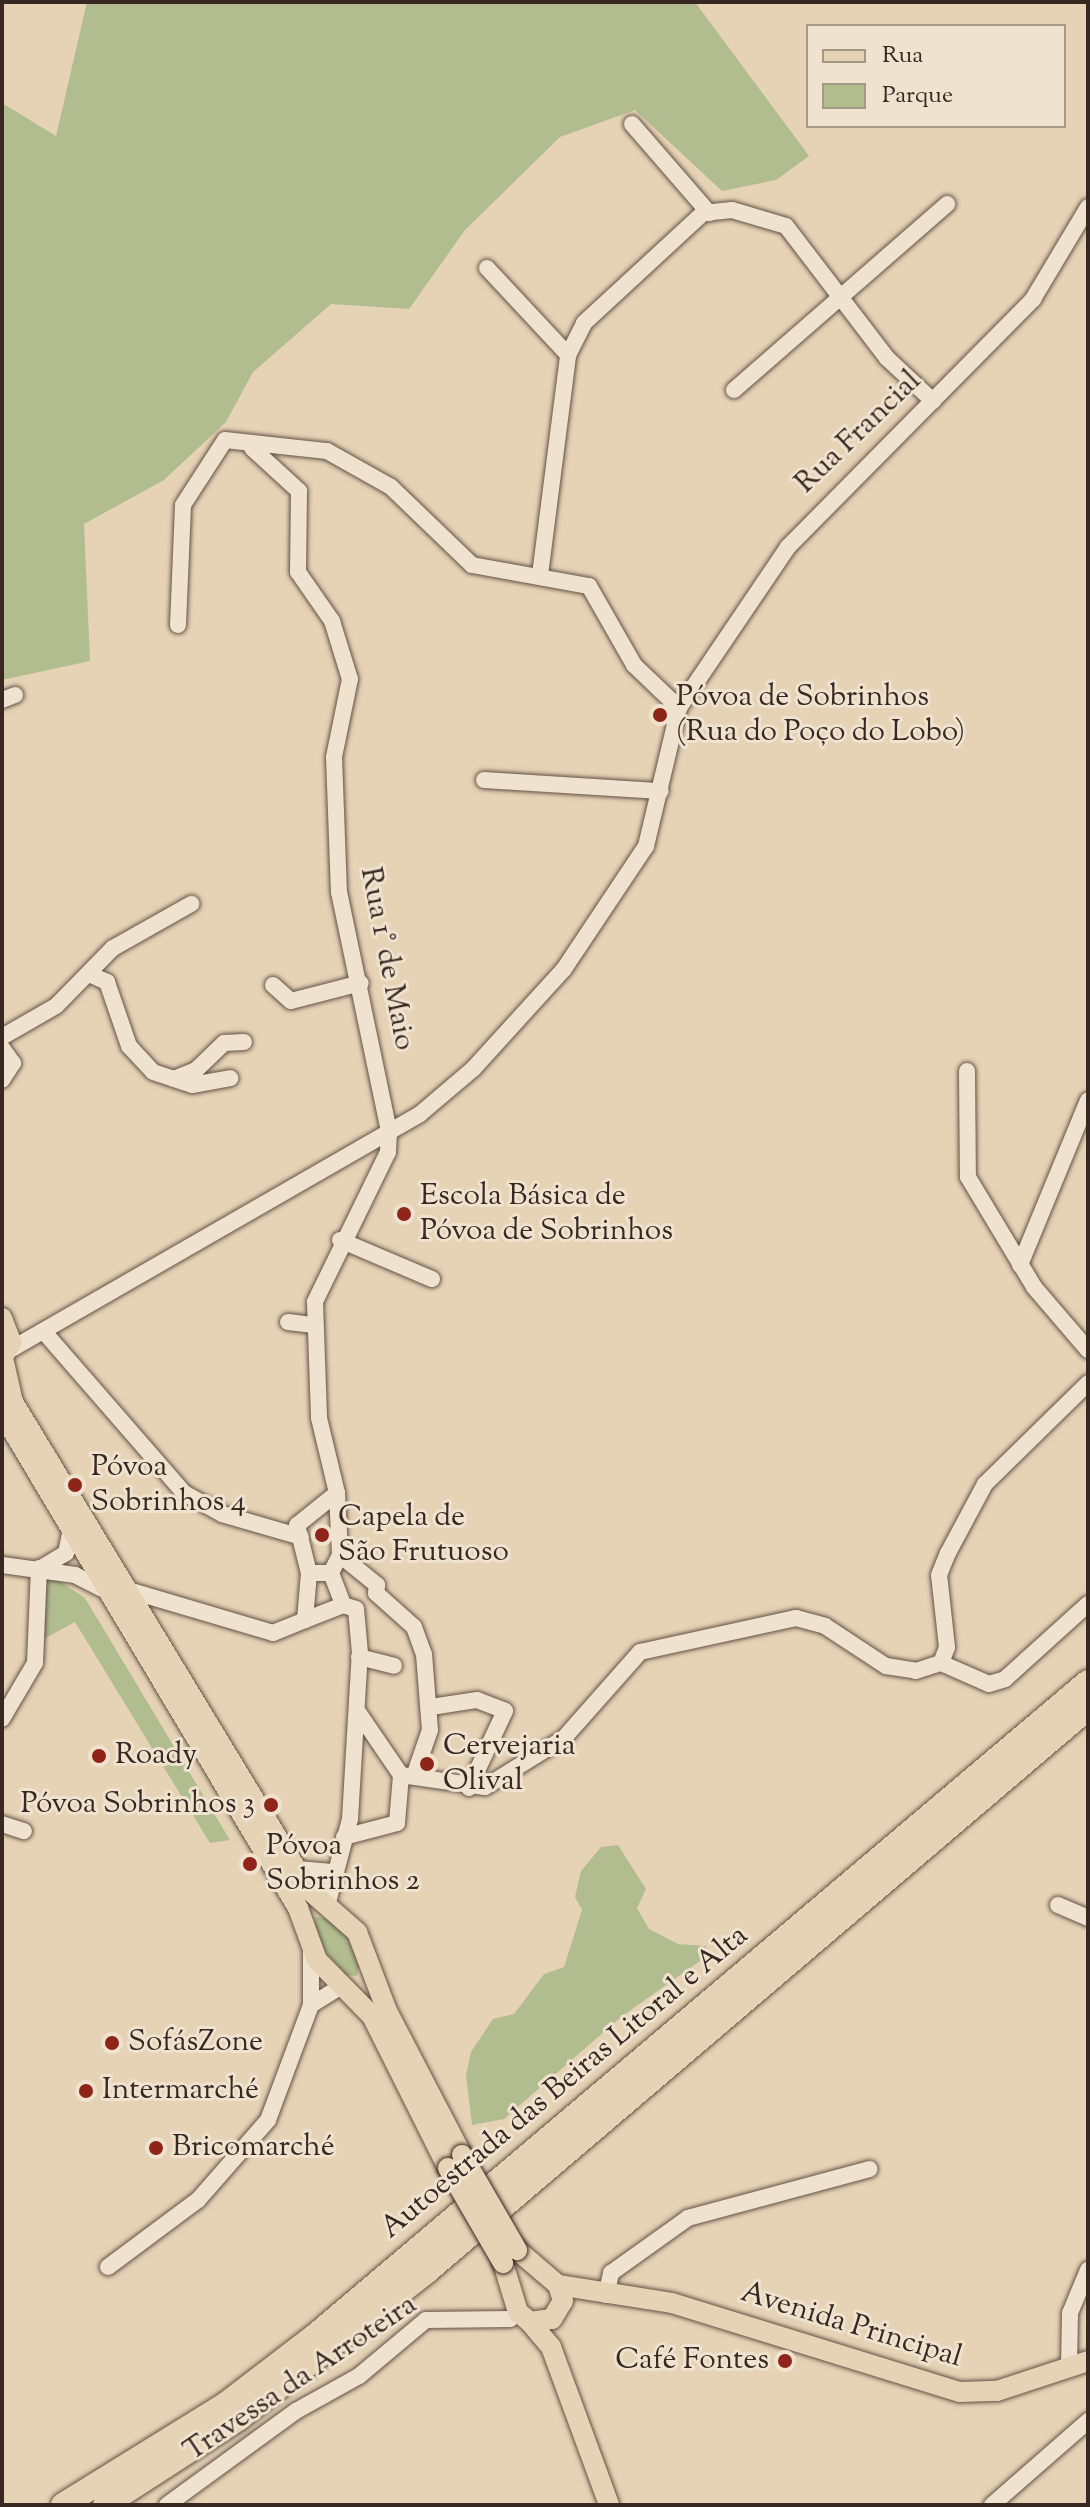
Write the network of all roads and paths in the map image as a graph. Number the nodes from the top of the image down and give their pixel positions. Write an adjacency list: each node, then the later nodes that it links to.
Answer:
1 (632, 124): 4 (street)
2 (947, 204): 6 (street)
3 (1088, 207): 9 (street, Rua Francial)
4 (709, 213): 6 (street); 7 (street)
5 (487, 268): 7 (street)
6 (841, 296): 8 (street); 9 (street)
7 (568, 355): 11 (street)
8 (734, 390)
9 (933, 401): 13 (street, Rua Francial)
10 (252, 448): 11 (street); 12 (street); 18 (street, Rua 1° de Maio)
11 (540, 575): 13 (street)
12 (178, 625)
13 (679, 708): 15 (street)
14 (484, 780): 15 (street)
15 (661, 791): 28 (street)
16 (191, 904): 17 (street)
17 (89, 974): 20 (street); 26 (street)
18 (361, 983): 19 (street); 29 (street, Rua 1° de Maio)
19 (273, 985)
20 (2, 1037)
21 (244, 1042): 26 (street)
22 (2, 1048): 25 (street)
23 (967, 1071): 33 (street)
24 (230, 1078): 26 (street)
25 (2, 1080)
26 (172, 1080)
27 (1088, 1100): 33 (street)
28 (410, 1120): 29 (street); 31 (street)
29 (389, 1132): 30 (street); 31 (street, Rua 1° de Maio)
30 (373, 1141): 31 (street); 38 (street)
31 (388, 1152): 32 (street)
32 (340, 1240): 34 (street); 37 (street)
33 (1020, 1265): 39 (street)
34 (432, 1279)
35 (5, 1321): 38 (street); 40 (main road)
36 (288, 1322): 37 (street)
37 (312, 1325): 43 (street)
38 (45, 1333): 40 (street); 45 (street)
39 (1088, 1350)
40 (4, 1356): 51 (main road)
41 (1088, 1383): 60 (street)
42 (2, 1413): 44 (main road)
43 (337, 1493): 45 (street); 46 (street)
44 (71, 1530): 48 (street); 52 (main road)
45 (301, 1537): 49 (street)
46 (340, 1555): 50 (street); 53 (street)
47 (2, 1565): 48 (street)
48 (39, 1568): 52 (street); 66 (street)
49 (309, 1573): 50 (street); 57 (street)
50 (331, 1573): 56 (street)
51 (128, 1590): 55 (street); 58 (main road)
52 (106, 1591): 77 (main road)
53 (376, 1593): 56 (street); 64 (street)
54 (1088, 1604): 60 (street)
55 (175, 1606): 57 (street); 58 (street)
56 (349, 1607): 57 (street); 59 (street)
57 (305, 1620)
58 (152, 1630): 72 (main road)
59 (359, 1657): 61 (street); 63 (street)
60 (941, 1663): 68 (street)
61 (394, 1666)
62 (1088, 1682): 94 (highway, Autoestrada das Beiras Litoral e Alta)
63 (356, 1707): 67 (street); 71 (street)
64 (431, 1707): 67 (street); 68 (street)
65 (1088, 1708): 95 (highway, Autoestrada das Beiras Litoral e Alta)
66 (2, 1719)
67 (407, 1776): 68 (street); 71 (street)
68 (473, 1788)
69 (2, 1824): 70 (street)
70 (24, 1831)
71 (344, 1837): 73 (street)
72 (297, 1869): 73 (street); 75 (main road)
73 (335, 1872): 75 (street)
74 (1058, 1905): 76 (street)
75 (325, 1906): 77 (main road); 79 (main road)
76 (1088, 1918)
77 (302, 1922): 78 (main road)
78 (311, 1949): 80 (main road); 81 (street)
79 (371, 1971): 80 (main road); 82 (main road)
80 (345, 1987): 81 (street); 82 (main road)
81 (311, 2005): 85 (street)
82 (455, 2161): 84 (main road, bridge)
83 (869, 2169): 88 (street)
84 (510, 2256): 87 (main road); 89 (main road)
85 (108, 2267)
86 (1088, 2270): 92 (street)
87 (549, 2280): 88 (main road, Avenida Principal); 89 (main road); 90 (main road)
88 (601, 2295): 90 (main road); 92 (main road, Avenida Principal)
89 (521, 2310): 90 (main road); 91 (main road); 96 (street, Travessa da Arroteira)
90 (555, 2316): 91 (main road)
91 (551, 2347): 97 (main road)
92 (1079, 2364)
93 (1088, 2421): 98 (street)
94 (63, 2505)
95 (105, 2505)
96 (167, 2505)
97 (609, 2505)
98 (992, 2505)

